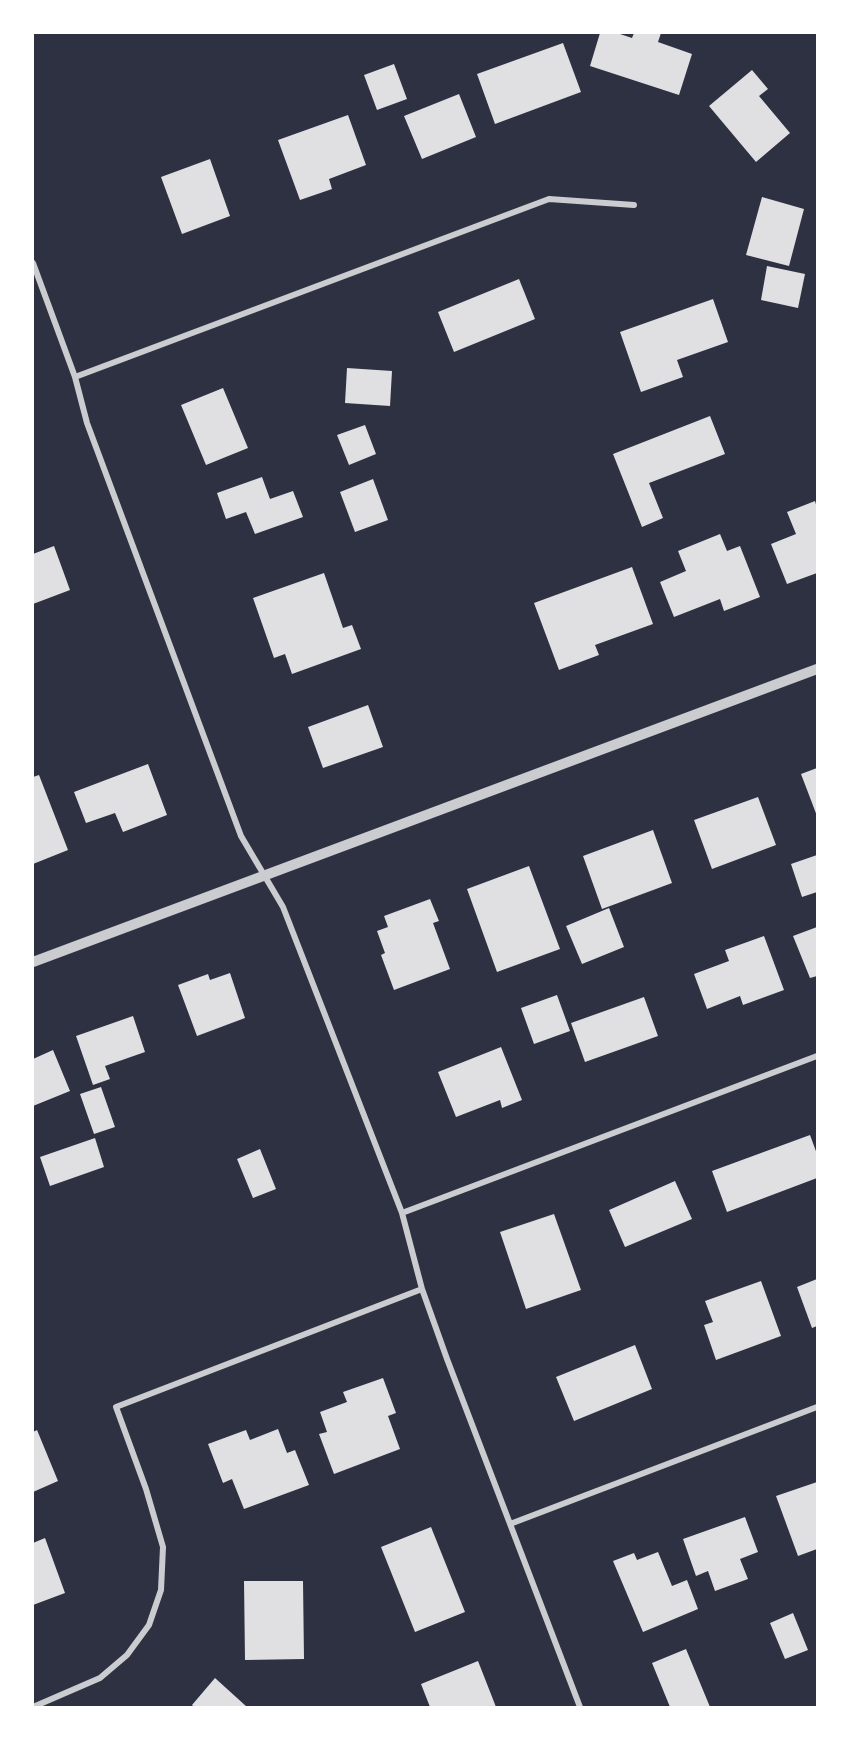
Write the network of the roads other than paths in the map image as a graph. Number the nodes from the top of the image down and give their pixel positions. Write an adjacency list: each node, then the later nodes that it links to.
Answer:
1 (634, 205): 3 (street)
2 (33, 264): 3 (street)
3 (75, 377): 5 (street)
4 (817, 669): 5 (street)
5 (264, 876): 6 (street); 8 (street)
6 (33, 962)
7 (817, 1056): 8 (street)
8 (402, 1213): 9 (street)
9 (422, 1289): 11 (street); 12 (street)
10 (817, 1407): 11 (street)
11 (510, 1524): 13 (street)
12 (33, 1707)
13 (580, 1707)

